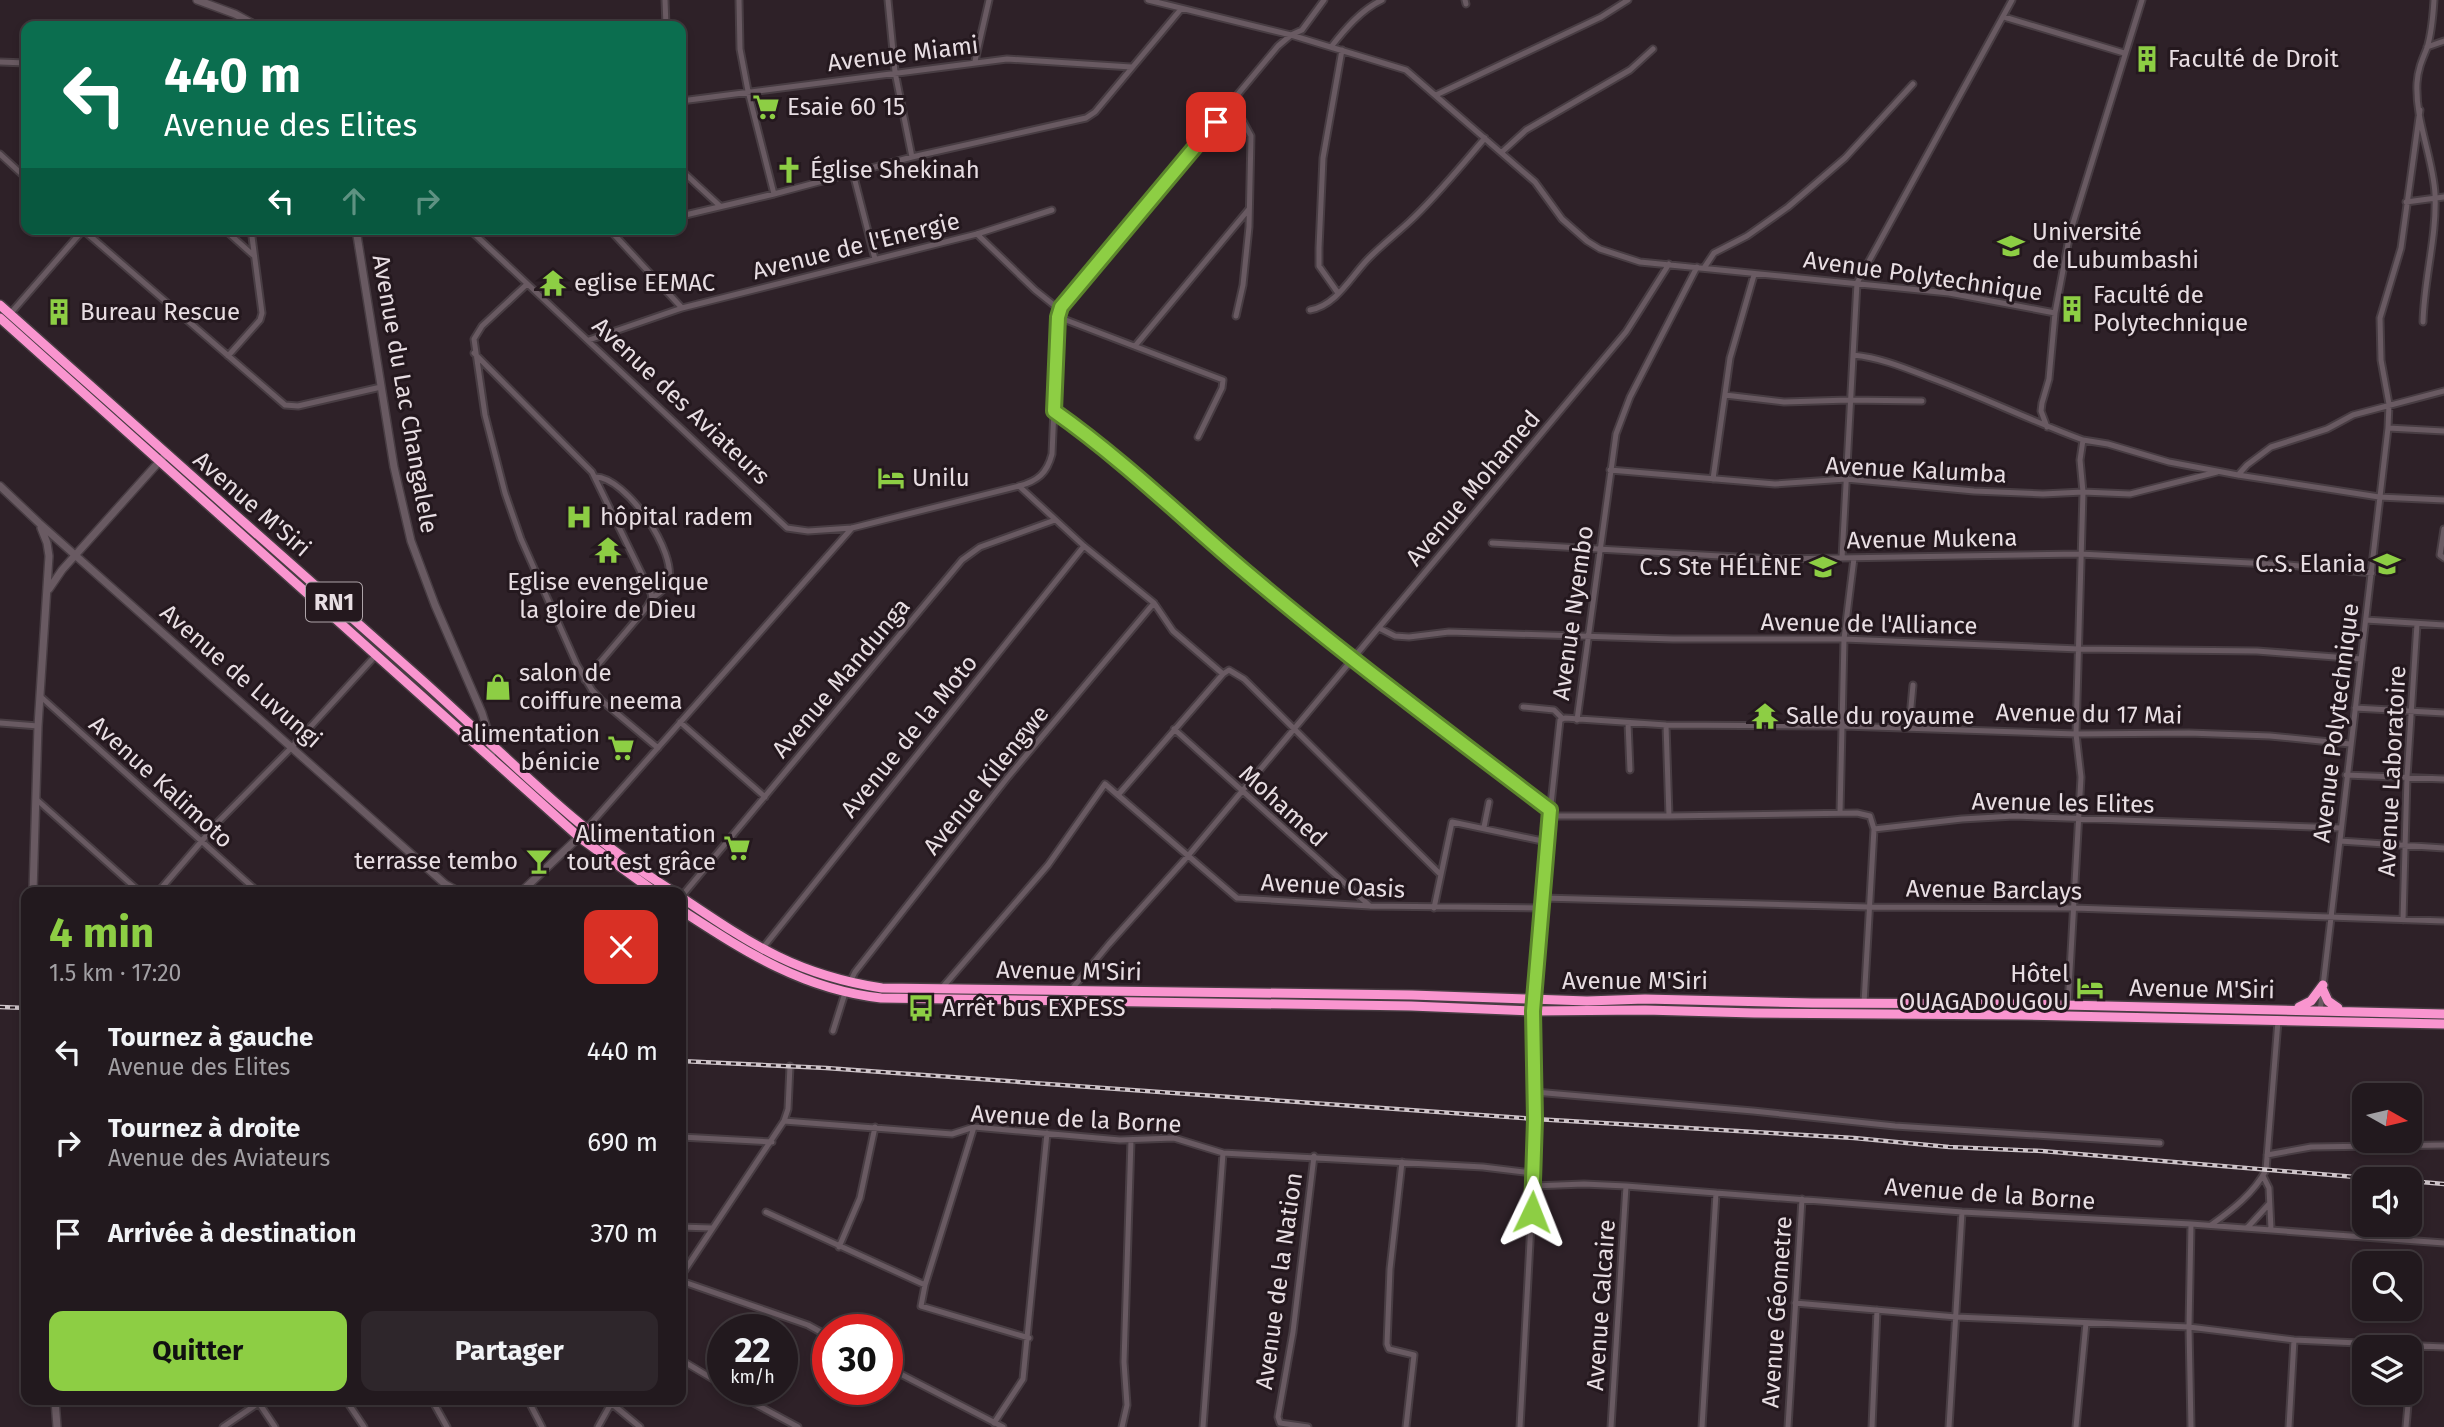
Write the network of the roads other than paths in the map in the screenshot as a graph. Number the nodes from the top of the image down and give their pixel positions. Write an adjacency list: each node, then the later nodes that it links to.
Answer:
1 (197, 0): 15 (street)
2 (665, 0): 16 (street)
3 (739, 0): 30 (street)
4 (888, 0): 28 (street)
5 (989, 0): 24 (street)
6 (1148, 0): 13 (street, Avenue Polytechnique)
7 (1324, 0): 17 (street, Avenue des Aviateurs)
8 (1382, 0): 19 (street)
9 (1628, 0): 31 (street)
10 (2012, 0): 14 (street)
11 (2141, 0): 23 (street, Avenue Polytechnique)
12 (2434, 0): 20 (street)
13 (1181, 9): 17 (street, Avenue Polytechnique); 27 (street)
14 (2004, 17): 23 (street); 64 (street)
15 (248, 21)
16 (666, 21)
17 (1291, 35): 19 (street, Avenue Polytechnique); 33 (street, Avenue des Aviateurs)
18 (2444, 41): 20 (street)
19 (1331, 47): 22 (street, Avenue Polytechnique)
20 (2427, 47): 34 (street)
21 (1653, 49): 36 (street)
22 (1342, 50): 31 (street, Avenue Polytechnique); 66 (street)
23 (2124, 53): 71 (street, Avenue Polytechnique)
24 (975, 61): 27 (street, Avenue Miami); 28 (street, Avenue Miami)
25 (0, 62): 26 (street)
26 (21, 63)
27 (1130, 67): 38 (street)
28 (895, 72): 30 (street, Avenue Miami); 38 (street)
29 (1913, 84): 62 (street)
30 (748, 91): 32 (street, Avenue Miami); 42 (street)
31 (1436, 95): 35 (street, Avenue Polytechnique)
32 (686, 100)
33 (1233, 103): 47 (street); 69 (street, Avenue des Aviateurs)
34 (2420, 110): 44 (street); 45 (street, Avenue Polytechnique)
35 (1485, 138): 36 (street, Avenue Polytechnique); 66 (street)
36 (1502, 152): 60 (street, Avenue Polytechnique)
37 (0, 154): 39 (street)
38 (912, 157): 40 (street)
39 (21, 173)
40 (853, 173): 42 (street); 59 (street)
41 (686, 175): 46 (street)
42 (774, 194): 46 (street)
43 (2444, 197): 44 (street)
44 (2435, 199): 45 (street); 75 (street)
45 (2406, 202): 86 (street, Avenue Polytechnique)
46 (720, 206): 49 (street)
47 (1249, 209): 73 (street); 77 (street)
48 (1052, 210): 50 (street, Avenue de l'Energie)
49 (686, 215)
50 (977, 234): 59 (street, Avenue de l'Energie); 69 (street)
51 (78, 235): 72 (street)
52 (89, 235): 80 (street)
53 (231, 235): 58 (street)
54 (251, 235): 58 (street)
55 (357, 235): 81 (street, Avenue du Lac Changalele)
56 (475, 235): 65 (street, Avenue des Aviateurs)
57 (616, 235): 68 (street)
58 (253, 255): 80 (street)
59 (875, 259): 68 (street, Avenue de l'Energie)
60 (1668, 264): 61 (street, Avenue Polytechnique); 124 (street, Avenue Mohamed)
61 (1697, 267): 62 (street, Avenue Polytechnique); 94 (street, Avenue Nyembo)
62 (1704, 268): 63 (street, Avenue Polytechnique)
63 (1755, 275): 64 (street, Avenue Polytechnique); 83 (street)
64 (1857, 284): 71 (street, Avenue Polytechnique); 79 (street)
65 (526, 285): 76 (street, Avenue des Aviateurs); 78 (street)
66 (1338, 293): 70 (street)
67 (0, 305): 72 (highway, Avenue M'Siri / RN1)
68 (682, 308): 76 (street, Avenue de l'Energie)
69 (1060, 310): 74 (street, Avenue des Aviateurs)
70 (1310, 310)
71 (2055, 313): 88 (street)
72 (5, 316): 93 (highway, Avenue M'Siri / RN1)
73 (1236, 316)
74 (1058, 317): 77 (street); 87 (street, Avenue des Aviateurs)
75 (2423, 322)
76 (589, 340): 107 (street, Avenue des Aviateurs)
77 (1135, 346): 91 (street)
78 (474, 353): 97 (street); 132 (street)
79 (1853, 355): 84 (street); 88 (street)
80 (228, 356): 81 (street)
81 (381, 387): 152 (street, Avenue du Lac Changalele)
82 (2444, 391): 86 (street)
83 (1725, 395): 84 (street); 98 (street)
84 (1849, 400): 85 (street); 99 (street)
85 (1922, 401)
86 (2389, 404): 89 (street, Avenue Polytechnique); 96 (street)
87 (1054, 411): 101 (street, Avenue des Aviateurs); 129 (street)
88 (2047, 427): 92 (street)
89 (2388, 428): 90 (street); 103 (street, Avenue Polytechnique)
90 (2444, 431)
91 (1198, 437)
92 (2082, 440): 95 (street); 102 (street)
93 (163, 458): 113 (street); 128 (highway, Avenue M'Siri / RN1); 152 (highway, Avenue M'Siri / RN1)
94 (1610, 470): 98 (street, Avenue Kalumba); 111 (street, Avenue Nyembo)
95 (2217, 472): 96 (street); 102 (street, Avenue Kalumba)
96 (2238, 475): 103 (street)
97 (595, 477): 119 (street); 119 (street)
98 (1713, 479): 99 (street, Avenue Kalumba)
99 (1846, 479): 102 (street, Avenue Kalumba); 114 (street)
100 (0, 486): 106 (street, Avenue de Luvungi)
101 (1019, 486): 105 (street); 107 (street, Avenue des Aviateurs)
102 (2083, 492): 112 (street)
103 (2379, 496): 104 (street); 117 (street, Avenue Polytechnique)
104 (2444, 500)
105 (1055, 520): 110 (street); 162 (street, Avenue Mandunga)
106 (39, 523): 113 (street, Avenue de Luvungi); 118 (street)
107 (852, 528): 141 (street)
108 (2444, 529): 116 (street)
109 (1492, 543): 111 (street, Avenue Mukena)
110 (1084, 546): 120 (street); 201 (street, Avenue de la Moto)
111 (1599, 549): 114 (street, Avenue Mukena); 125 (street, Avenue Nyembo)
112 (2080, 554): 115 (street, Avenue Mukena); 117 (street, Avenue Mukena); 127 (street)
113 (75, 556): 118 (street); 153 (street, Avenue de Luvungi)
114 (1842, 558): 115 (street, Avenue Mukena)
115 (1854, 558): 126 (street)
116 (2443, 558)
117 (2372, 573): 121 (street, Avenue Polytechnique)
118 (47, 593): 134 (street)
119 (652, 598): 132 (street)
120 (1154, 603): 131 (street); 202 (street, Avenue Kilengwe)
121 (2366, 620): 122 (street); 130 (street, Avenue Polytechnique)
122 (2417, 624): 123 (street); 137 (street, Avenue Laboratoire)
123 (2444, 625)
124 (1379, 628): 125 (street, Avenue de l'Alliance); 129 (street, Avenue Mohamed)
125 (1587, 636): 126 (street, Avenue de l'Alliance); 140 (street, Avenue Nyembo)
126 (1844, 639): 127 (street, Avenue de l'Alliance); 146 (street)
127 (2079, 649): 130 (street, Avenue de l'Alliance); 150 (street)
128 (376, 655): 153 (street); 155 (highway, Avenue M'Siri / RN1)
129 (1353, 659): 147 (street, Avenue Mohamed); 165 (street)
130 (2361, 659): 136 (street, Avenue Polytechnique)
131 (1223, 674): 147 (street); 149 (street)
132 (585, 680): 154 (street)
133 (1913, 685): 148 (street)
134 (40, 696): 145 (street); 175 (street, Avenue Kalimoto)
135 (1523, 707): 139 (street)
136 (2355, 708): 137 (street); 151 (street, Avenue Polytechnique)
137 (2413, 711): 138 (street); 158 (street, Avenue Laboratoire)
138 (2444, 713)
139 (1562, 718): 140 (street, Avenue Nyembo); 165 (street, Avenue Nyembo)
140 (1577, 720): 143 (street, Avenue du 17 Mai)
141 (680, 722): 154 (street); 162 (street)
142 (0, 723): 145 (street)
143 (1628, 723): 144 (street, Avenue du 17 Mai); 156 (street)
144 (1666, 725): 146 (street, Avenue du 17 Mai); 167 (street)
145 (38, 726): 163 (street)
146 (1844, 726): 148 (street, Avenue du 17 Mai); 166 (street)
147 (1294, 727): 160 (street, Avenue Mohamed); 180 (street)
148 (1909, 728): 150 (street, Avenue du 17 Mai)
149 (1174, 729): 160 (street, Mohamed); 161 (street)
150 (2076, 734): 151 (street, Avenue du 17 Mai); 168 (street)
151 (2350, 744): 157 (street, Avenue Polytechnique)
152 (491, 745): 155 (street, Avenue du Lac Changalele); 170 (highway, Avenue M'Siri / RN1)
153 (292, 747): 175 (street); 185 (street, Avenue de Luvungi)
154 (657, 748): 170 (street)
155 (492, 760): 173 (highway, Avenue M'Siri / RN1)
156 (1630, 770)
157 (2346, 775): 158 (street); 171 (street, Avenue Polytechnique)
158 (2407, 777): 159 (street); 177 (street, Avenue Laboratoire)
159 (2444, 779)
160 (1241, 791): 179 (street, Avenue Mohamed); 192 (street, Mohamed)
161 (1118, 795): 179 (street, Avenue Oasis); 205 (street)
162 (765, 797): 189 (street, Avenue Mandunga)
163 (36, 799): 181 (street); 182 (street)
164 (1489, 802): 169 (street)
165 (1550, 810): 167 (street); 176 (street, Avenue Nyembo)
166 (1840, 813): 167 (street); 172 (street)
167 (1669, 817)
168 (2079, 818): 171 (street, Avenue les Elites); 172 (street, Avenue les Elites); 196 (street)
169 (1484, 827): 176 (street); 180 (street)
170 (587, 828): 173 (street); 188 (highway, Avenue M'Siri / RN1)
171 (2341, 828): 174 (street, Avenue Polytechnique)
172 (1874, 829): 193 (street)
173 (579, 837): 186 (street); 187 (highway, Avenue M'Siri / RN1)
174 (2340, 841): 177 (street); 198 (street, Avenue Polytechnique)
175 (201, 842): 183 (street); 184 (street, Avenue Kalimoto)
176 (1546, 842): 190 (street, Avenue Nyembo)
177 (2406, 846): 178 (street); 199 (street, Avenue Laboratoire)
178 (2444, 848)
179 (1187, 857): 192 (street, Avenue Oasis); 206 (street, Avenue Mohamed)
180 (1440, 873): 194 (street)
181 (33, 887)
182 (134, 887)
183 (162, 887)
184 (252, 887)
185 (450, 887)
186 (526, 887)
187 (648, 887)
188 (667, 887)
189 (686, 891)
190 (1543, 898): 193 (street, Avenue Barclays); 195 (street, Avenue Nyembo)
191 (686, 900): 201 (highway, Avenue M'Siri)
192 (1370, 906): 194 (street, Avenue Oasis)
193 (1868, 907): 196 (street, Avenue Barclays); 210 (street)
194 (1434, 908): 195 (street, Avenue Oasis)
195 (1542, 908): 208 (street, Avenue Nyembo)
196 (2074, 908): 198 (street, Avenue Barclays); 211 (street)
197 (686, 913): 207 (highway, Avenue M'Siri)
198 (2330, 918): 199 (street, Avenue Barclays); 203 (street, Avenue Polytechnique)
199 (2403, 920): 200 (street, Avenue Barclays)
200 (2444, 921)
201 (762, 949): 202 (highway, Avenue M'Siri)
202 (849, 982): 204 (highway, Avenue M'Siri)
203 (2323, 988): 212 (highway); 213 (street, Avenue Polytechnique); 215 (highway)
204 (907, 989): 205 (highway, Avenue M'Siri); 209 (highway)
205 (941, 989): 206 (highway, Avenue M'Siri)
206 (1071, 990): 208 (highway, Avenue M'Siri)
207 (845, 993): 209 (highway, Avenue M'Siri); 221 (street)
208 (1534, 999): 210 (highway, Avenue M'Siri); 214 (street, Avenue Nyembo)
209 (907, 1000): 214 (highway, Avenue M'Siri)
210 (1864, 1003): 211 (highway, Avenue M'Siri)
211 (2072, 1006): 212 (highway, Avenue M'Siri); 217 (highway)
212 (2294, 1009): 213 (highway, Avenue M'Siri)
213 (2320, 1010): 215 (highway, Avenue M'Siri); 219 (street, Avenue Polytechnique)
214 (1533, 1011): 217 (highway, Avenue M'Siri); 223 (street, Avenue Nyembo)
215 (2343, 1011): 216 (highway, Avenue M'Siri)
216 (2444, 1014)
217 (2074, 1017): 218 (highway, Avenue M'Siri)
218 (2278, 1021): 219 (highway, Avenue M'Siri); 234 (street)
219 (2319, 1022): 220 (highway, Avenue M'Siri)
220 (2444, 1024)
221 (833, 1031)
222 (790, 1066): 224 (street)
223 (1535, 1092): 231 (street); 237 (street, Avenue Nyembo)
224 (784, 1121): 225 (street, Avenue de la Borne); 230 (street)
225 (875, 1127): 226 (street, Avenue de la Borne); 253 (street)
226 (974, 1127): 227 (street, Avenue de la Borne); 256 (street)
227 (1047, 1133): 229 (street, Avenue de la Borne); 263 (street)
228 (686, 1138): 230 (street)
229 (1131, 1140): 233 (street, Avenue de la Borne); 292 (street)
230 (772, 1142): 249 (street)
231 (2160, 1143)
232 (2444, 1145): 234 (street)
233 (1223, 1153): 235 (street, Avenue de la Borne); 293 (street)
234 (2267, 1155): 238 (street)
235 (1314, 1156): 236 (street, Avenue de la Borne); 294 (street, Avenue de la Nation)
236 (1402, 1162): 237 (street, Avenue de la Borne); 295 (street)
237 (1533, 1173): 239 (street, Avenue Nyembo)
238 (2263, 1175): 243 (street); 247 (street)
239 (1533, 1186): 240 (street, Avenue de la Borne); 296 (street, Avenue Nyembo)
240 (1626, 1186): 241 (street, Avenue de la Borne); 297 (street, Avenue Calcaire)
241 (1717, 1194): 242 (street, Avenue de la Borne); 298 (street)
242 (1802, 1199): 245 (street, Avenue de la Borne); 257 (street, Avenue Géometre)
243 (2269, 1204): 250 (street); 251 (street)
244 (766, 1212): 253 (street)
245 (1962, 1212): 246 (street, Avenue de la Borne); 259 (street)
246 (2191, 1224): 247 (street, Avenue de la Borne); 262 (street)
247 (2211, 1225): 250 (street, Avenue de la Borne)
248 (686, 1227): 249 (street)
249 (711, 1228): 254 (street)
250 (2247, 1228): 251 (street, Avenue de la Borne)
251 (2271, 1229): 252 (street, Avenue de la Borne)
252 (2444, 1243)
253 (838, 1247): 256 (street)
254 (686, 1268)
255 (686, 1284): 261 (street)
256 (925, 1285): 263 (street)
257 (1795, 1303): 258 (street); 299 (street, Avenue Géometre)
258 (1877, 1310): 259 (street); 300 (street)
259 (1956, 1317): 260 (street); 301 (street)
260 (2086, 1323): 262 (street); 302 (street)
261 (812, 1327)
262 (2189, 1327): 264 (street); 303 (street)
263 (1029, 1338): 281 (street)
264 (2294, 1340): 265 (street); 304 (street)
265 (2352, 1343)
266 (2422, 1347): 267 (street)
267 (2444, 1348)
268 (686, 1363): 269 (street)
269 (707, 1375)
270 (903, 1375): 281 (street)
271 (55, 1405): 282 (street)
272 (255, 1405): 283 (street)
273 (263, 1405): 284 (street)
274 (349, 1405): 285 (street)
275 (435, 1405): 286 (street)
276 (531, 1405): 287 (street)
277 (610, 1405): 288 (street)
278 (615, 1405): 289 (street)
279 (757, 1405): 290 (street)
280 (2408, 1405): 305 (street)
281 (995, 1423): 291 (street)
282 (57, 1427)
283 (223, 1427)
284 (275, 1427)
285 (364, 1427)
286 (447, 1427)
287 (542, 1427)
288 (598, 1427)
289 (640, 1427)
290 (798, 1427)
291 (1003, 1427)
292 (1122, 1427)
293 (1203, 1427)
294 (1308, 1427)
295 (1406, 1427)
296 (1520, 1427)
297 (1611, 1427)
298 (1702, 1427)
299 (1788, 1427)
300 (1872, 1427)
301 (1949, 1427)
302 (2076, 1427)
303 (2191, 1427)
304 (2289, 1427)
305 (2406, 1427)

